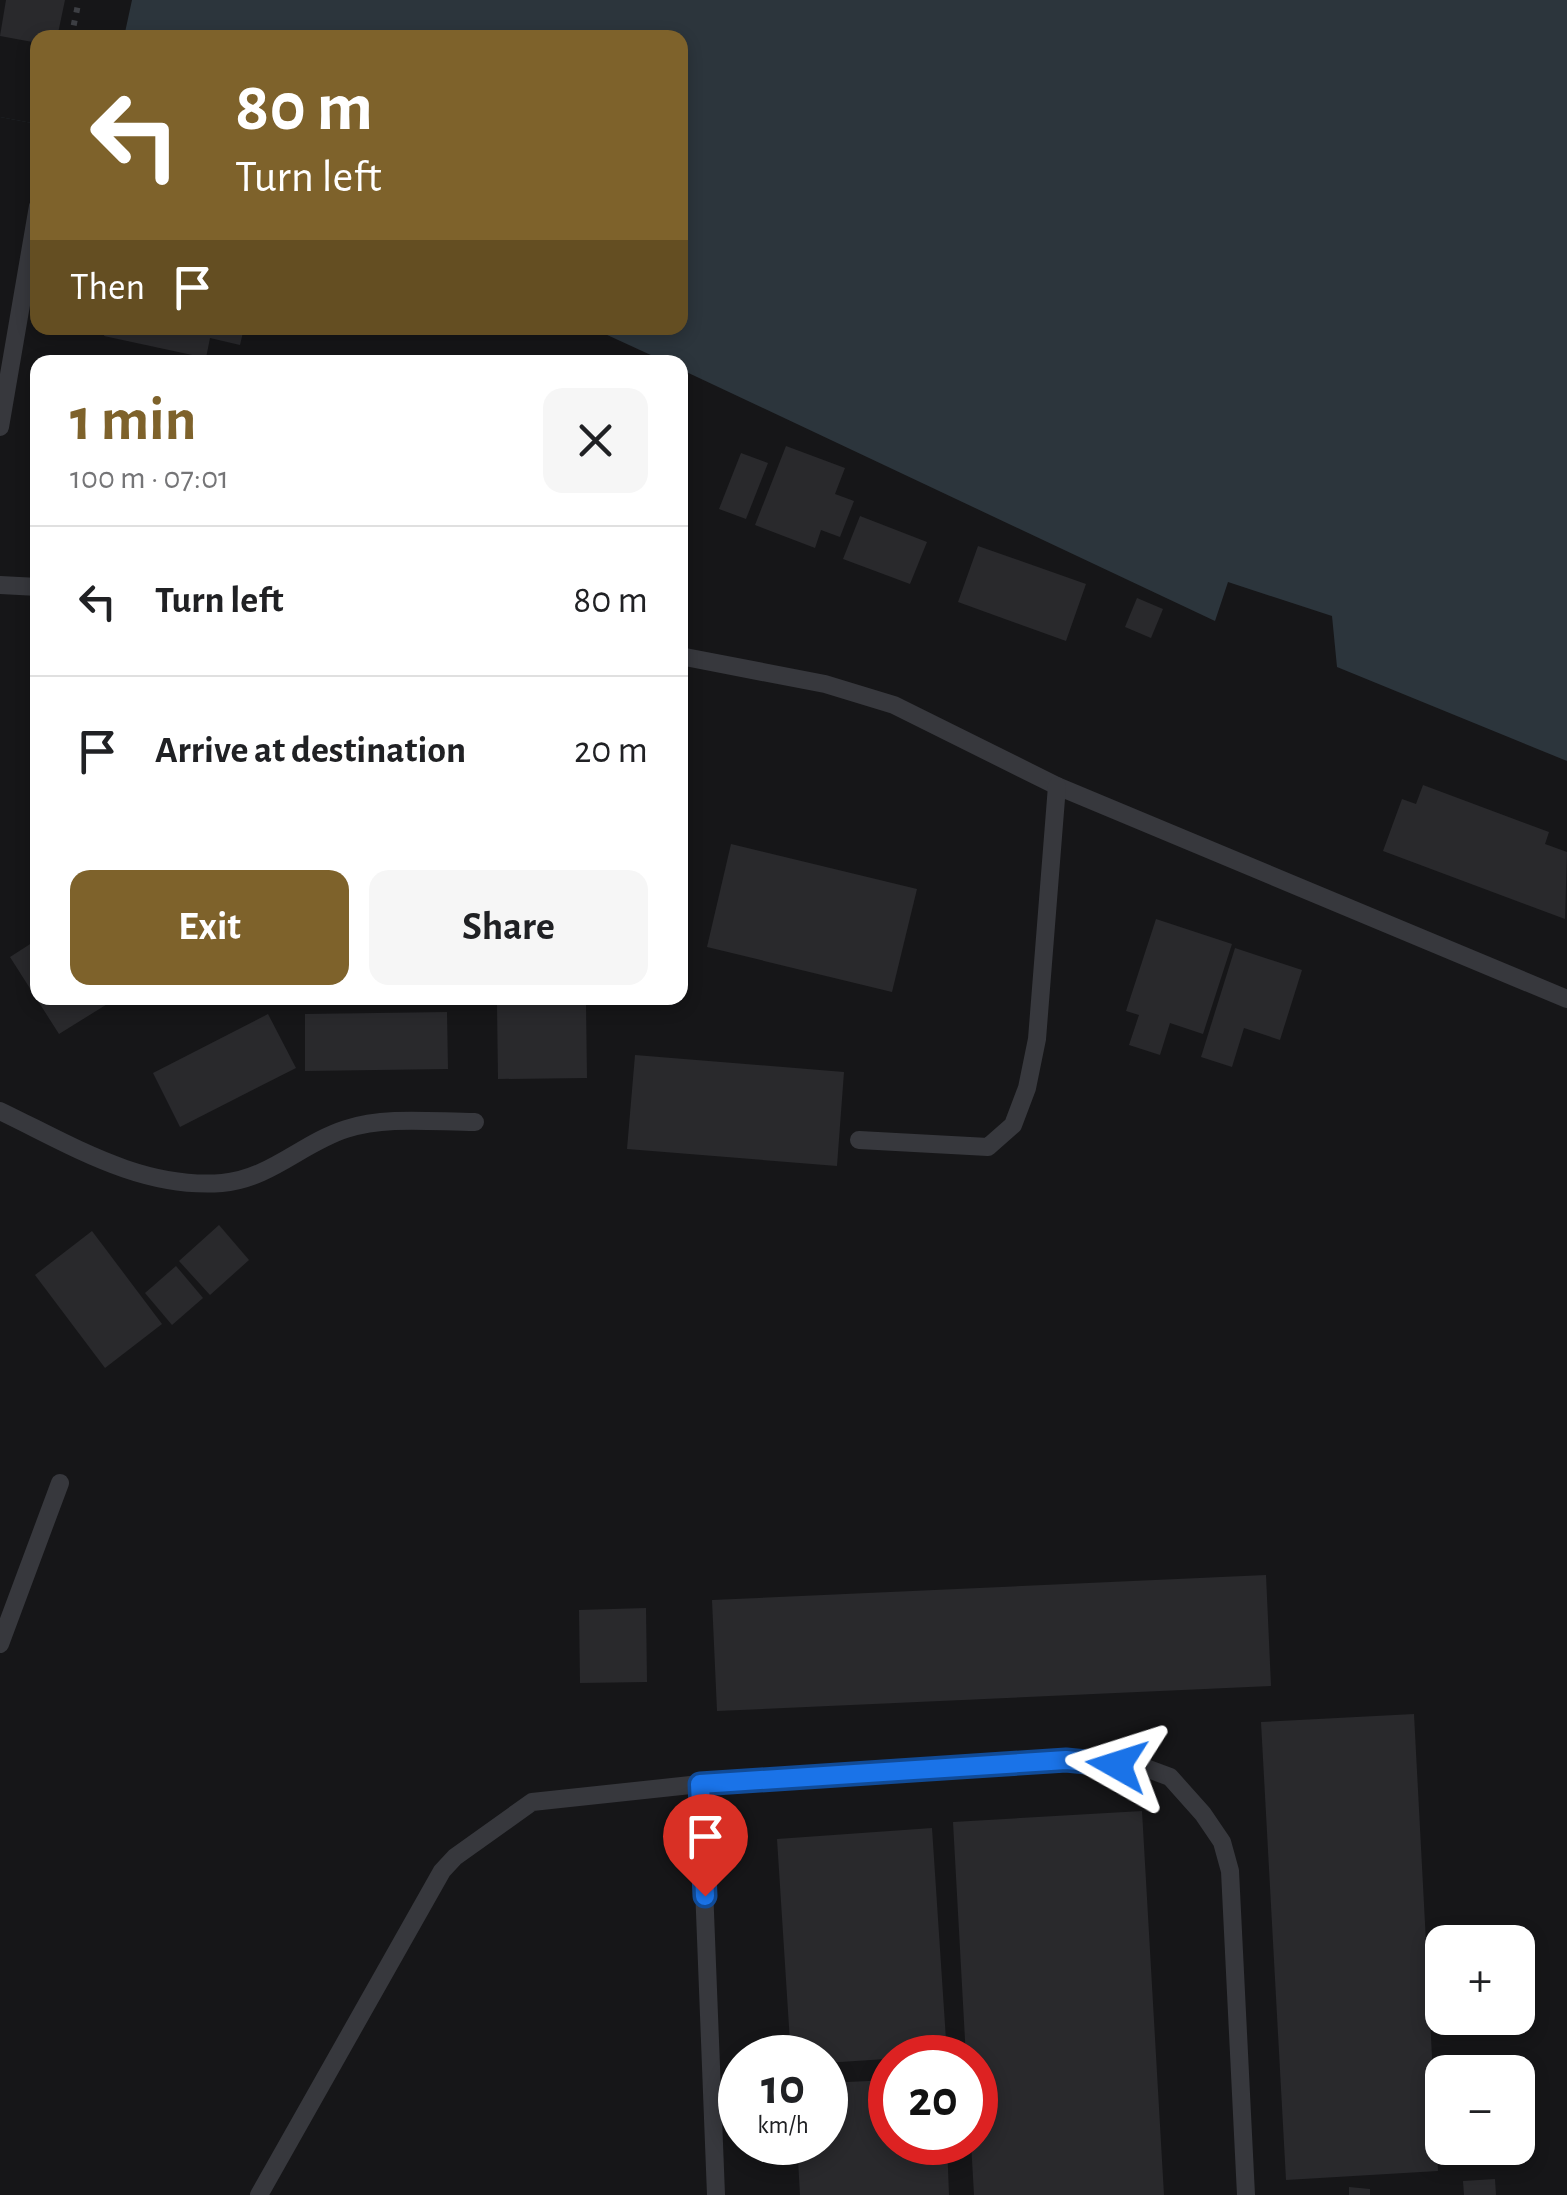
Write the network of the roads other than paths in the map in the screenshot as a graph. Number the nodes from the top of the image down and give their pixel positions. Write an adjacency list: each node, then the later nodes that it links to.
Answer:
1 (30, 253): 2 (lane)
2 (0, 428)
3 (0, 585): 4 (lane)
4 (30, 587)
5 (688, 658): 6 (lane)
6 (1057, 786): 7 (lane); 10 (lane)
7 (1567, 998)
8 (0, 1111): 9 (lane)
9 (475, 1122)
10 (859, 1140)
11 (60, 1484): 12 (lane)
12 (0, 1644)
13 (700, 1784): 14 (lane); 15 (lane); 16 (lane)
14 (259, 2195)
15 (716, 2195)
16 (1246, 2195)

